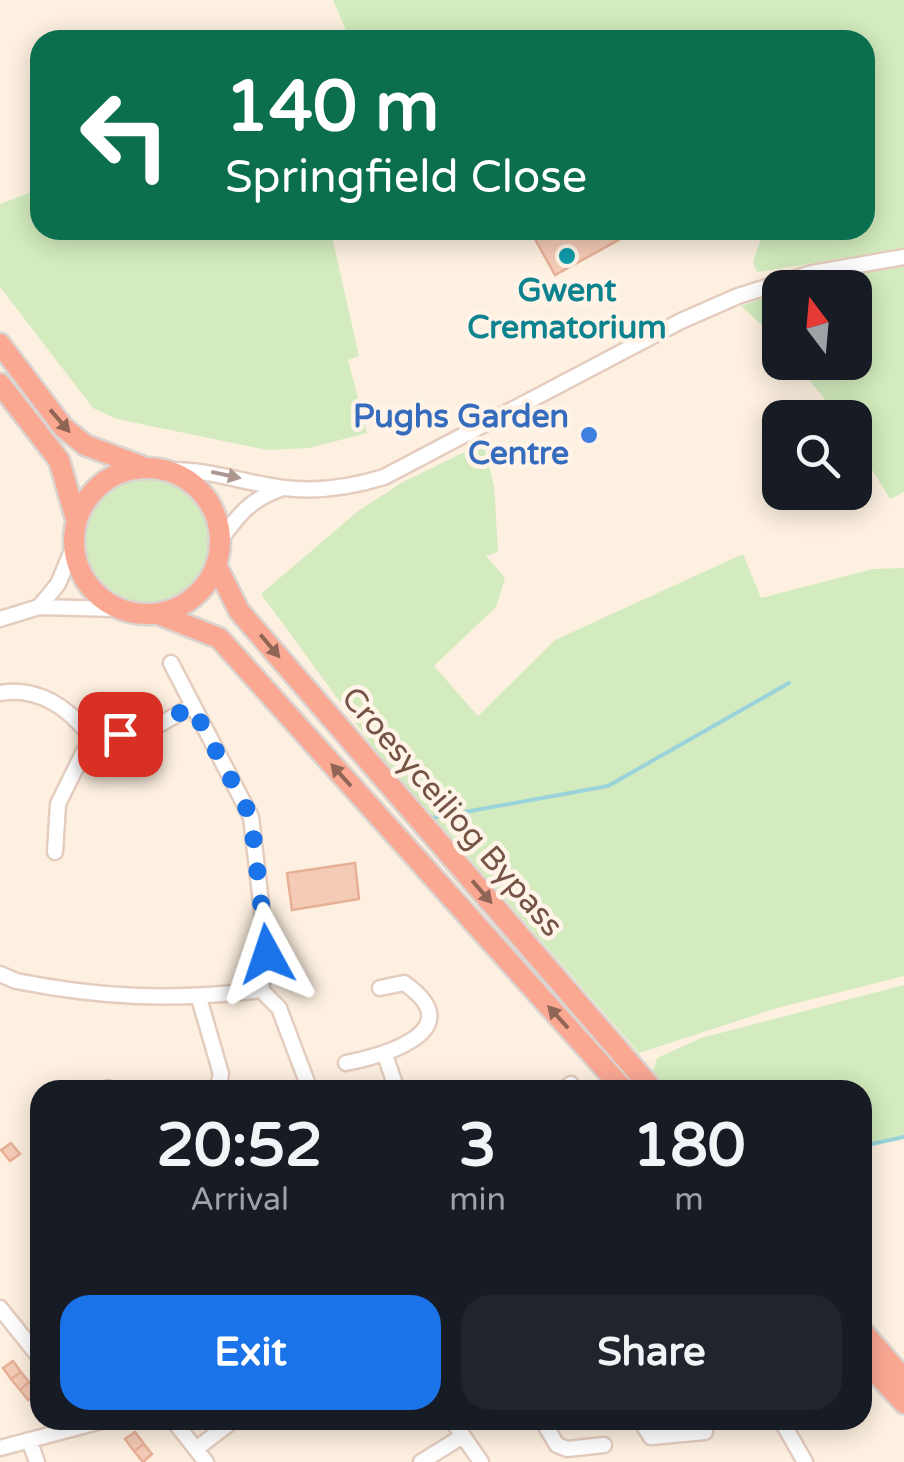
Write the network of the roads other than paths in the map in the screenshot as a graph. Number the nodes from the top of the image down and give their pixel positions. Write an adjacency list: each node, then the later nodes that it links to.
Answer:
1 (904, 257): 6 (street)
2 (0, 344): 4 (highway, one-way to 4)
3 (0, 384): 7 (highway)
4 (144, 467): 5 (highway); 7 (highway)
5 (168, 470): 6 (street, one-way to 6); 8 (highway)
6 (284, 488): 8 (street)
7 (76, 519): 9 (highway)
8 (220, 540): 10 (highway)
9 (73, 548): 11 (street); 12 (highway)
10 (216, 565): 13 (highway); 30 (highway, Croesyceiliog Bypass, one-way to 30)
11 (39, 607): 12 (street); 14 (street)
12 (117, 609): 13 (highway)
13 (158, 614): 29 (highway, Croesyceiliog Bypass, one-way to 13)
14 (0, 619)
15 (171, 663): 17 (street)
16 (0, 693): 18 (street)
17 (192, 706): 18 (street); 22 (street)
18 (91, 737): 19 (street)
19 (55, 852)
20 (0, 974): 23 (street)
21 (380, 988): 24 (street)
22 (261, 990): 23 (street); 27 (street)
23 (199, 998): 26 (street)
24 (385, 1055): 25 (street); 28 (street)
25 (346, 1063)
26 (220, 1080)
27 (306, 1080)
28 (394, 1080)
29 (615, 1080)
30 (644, 1080)
31 (0, 1308): 33 (street)
32 (872, 1343): 35 (highway)
33 (30, 1346)
34 (872, 1368): 36 (highway)
35 (904, 1379)
36 (904, 1403)
37 (55, 1430): 49 (street)
38 (181, 1430): 51 (street)
39 (220, 1430): 51 (street)
40 (458, 1430): 48 (street)
41 (548, 1430): 42 (street)
42 (595, 1430)
43 (647, 1430): 44 (street)
44 (673, 1430)
45 (699, 1430): 47 (street)
46 (787, 1430): 56 (street)
47 (705, 1432)
48 (462, 1436): 54 (street); 55 (street)
49 (30, 1440): 50 (street); 52 (street)
50 (0, 1448)
51 (196, 1448): 53 (street)
52 (37, 1462)
53 (206, 1462)
54 (421, 1462)
55 (481, 1462)
56 (805, 1462)

